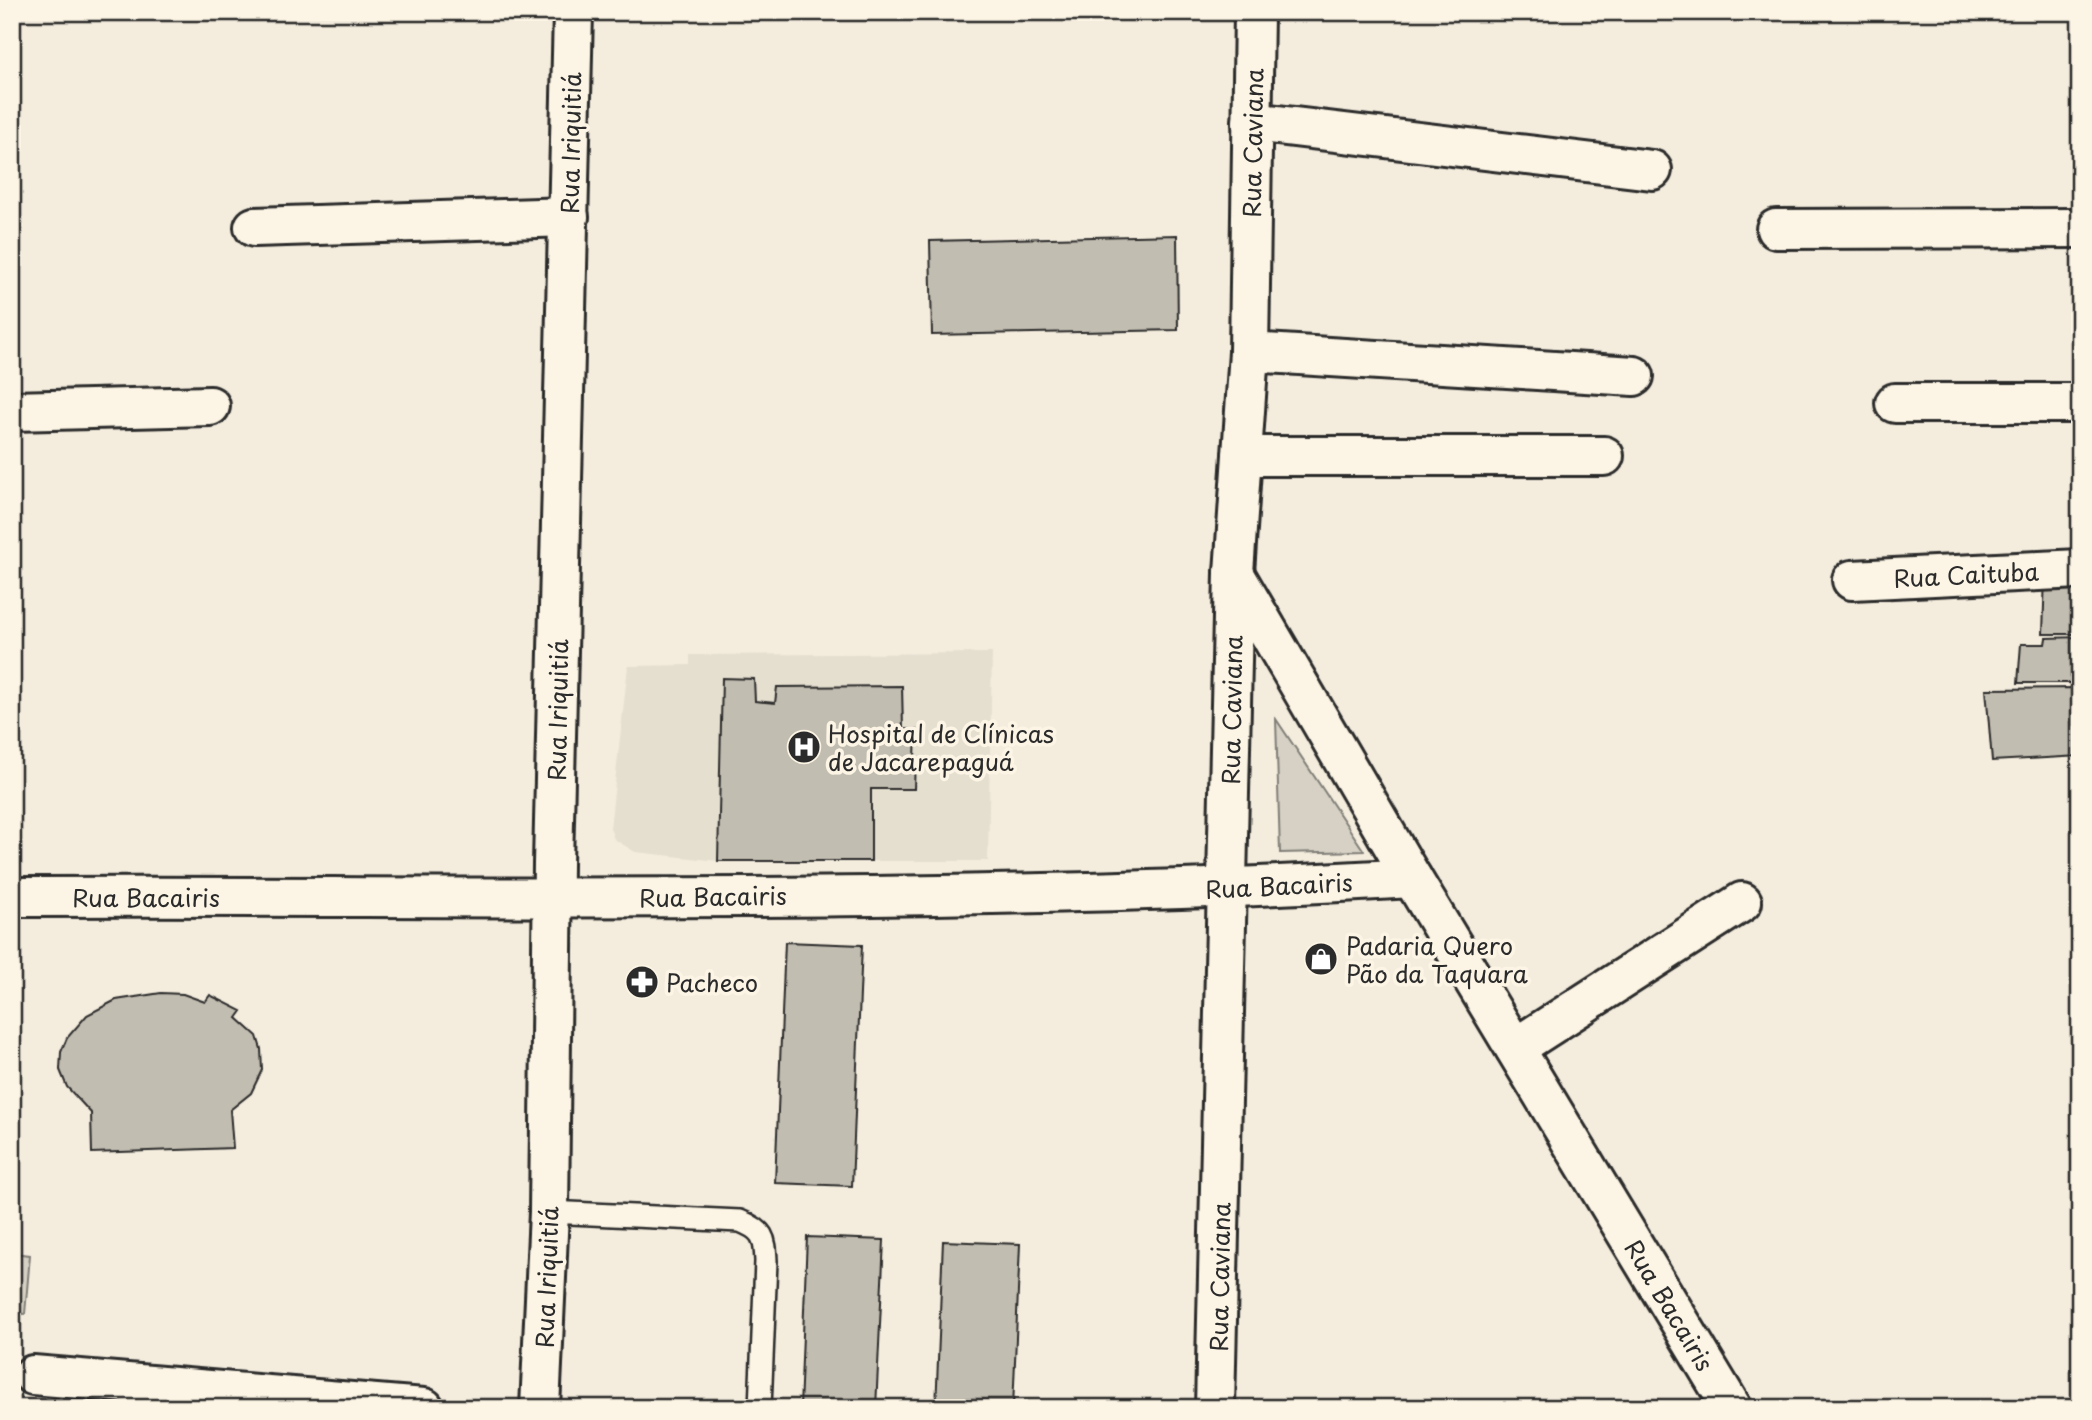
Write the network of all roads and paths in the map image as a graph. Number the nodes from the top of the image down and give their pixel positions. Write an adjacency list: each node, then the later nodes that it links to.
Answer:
1 (573, 12): 5 (street, Rua Iriquitiá)
2 (1254, 12): 3 (street, Rua Caviana)
3 (1252, 122): 4 (street); 9 (street, Rua Caviana)
4 (1652, 170)
5 (569, 217): 6 (street); 23 (street, Rua Iriquitiá)
6 (254, 227)
7 (2080, 228): 8 (street)
8 (1776, 229)
9 (1249, 352): 10 (street); 15 (street, Rua Caviana)
10 (1634, 376)
11 (1895, 403): 12 (street)
12 (2080, 403)
13 (210, 406): 14 (street)
14 (12, 411)
15 (1242, 456): 16 (street); 18 (street, Rua Caviana)
16 (1604, 456)
17 (2080, 569): 19 (street, Rua Caituba)
18 (1234, 573): 20 (street, Rua Bacairis); 21 (street, Rua Caviana)
19 (1852, 580)
20 (1412, 878): 21 (street, Rua Bacairis); 25 (street, Rua Bacairis)
21 (1228, 889): 23 (street, Rua Bacairis); 31 (street, Rua Caviana)
22 (12, 897): 23 (street, Rua Bacairis)
23 (554, 898): 26 (street, Rua Iriquitiá)
24 (1742, 902): 25 (street)
25 (1515, 1048): 32 (street, Rua Bacairis)
26 (549, 1212): 29 (street, Rua Iriquitiá); 30 (lane)
27 (33, 1375): 28 (street)
28 (424, 1408)
29 (540, 1408)
30 (760, 1408)
31 (1215, 1408)
32 (1732, 1408)

